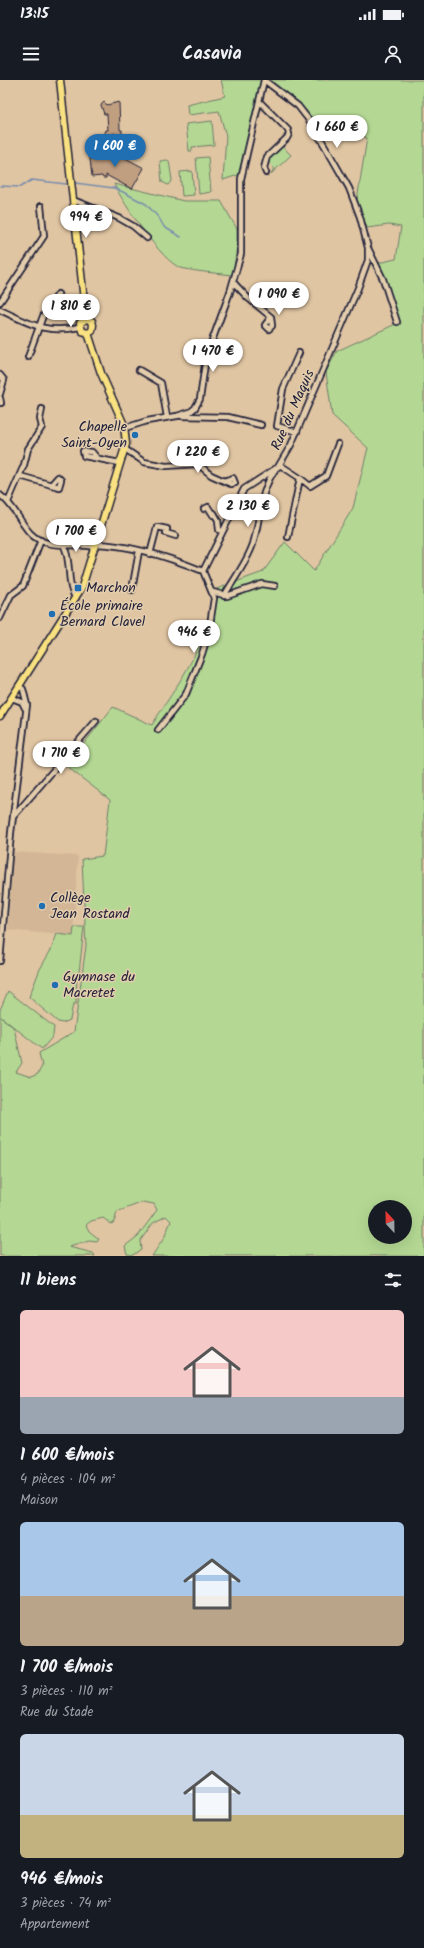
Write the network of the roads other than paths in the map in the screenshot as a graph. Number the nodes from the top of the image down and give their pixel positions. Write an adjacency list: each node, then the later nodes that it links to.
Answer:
1 (60, 80): 5 (main road)
2 (264, 80): 3 (street); 8 (street)
3 (260, 102): 4 (street); 9 (street)
4 (266, 173)
5 (73, 200): 7 (street); 14 (main road)
6 (41, 206): 11 (street)
7 (147, 238)
8 (368, 248): 15 (street); 29 (street, Rue du Maquis)
9 (233, 282): 13 (street); 25 (street)
10 (58, 294): 16 (street)
11 (0, 302)
12 (0, 310): 16 (street)
13 (271, 317)
14 (86, 319): 17 (main road); 18 (main road)
15 (397, 322)
16 (40, 327): 17 (street); 20 (street)
17 (80, 327): 18 (main road)
18 (88, 332): 28 (main road)
19 (298, 353): 29 (street)
20 (28, 357)
21 (139, 370): 26 (street)
22 (0, 375): 23 (street)
23 (0, 394)
24 (42, 409): 35 (street)
25 (177, 416): 26 (street); 27 (street)
26 (167, 417): 28 (street)
27 (261, 425)
28 (125, 428): 31 (main road)
29 (297, 432): 34 (street, Rue du Maquis)
30 (338, 444): 36 (street)
31 (125, 449): 33 (main road); 37 (street)
32 (96, 457): 33 (street)
33 (120, 463): 48 (main road)
34 (279, 466): 36 (street); 43 (street, Rue du Maquis); 55 (street)
35 (20, 476): 38 (street); 40 (street)
36 (300, 478): 45 (street)
37 (224, 481)
38 (51, 485)
39 (1, 496): 40 (street); 41 (street)
40 (8, 502): 46 (street)
41 (0, 503)
42 (204, 509): 43 (street)
43 (223, 531): 51 (street, Rue du Maquis)
44 (176, 536): 50 (street)
45 (288, 537)
46 (40, 540): 47 (street); 57 (street)
47 (64, 546): 48 (street); 56 (street)
48 (95, 546): 49 (street); 56 (main road)
49 (139, 551): 50 (street); 53 (street)
50 (150, 554): 51 (street)
51 (203, 571): 54 (street)
52 (275, 586): 55 (street)
53 (132, 590)
54 (213, 592): 55 (street); 63 (street)
55 (224, 596)
56 (76, 598): 58 (main road)
57 (0, 618)
58 (19, 686): 59 (main road); 60 (street)
59 (12, 698): 60 (street); 61 (main road)
60 (26, 710): 64 (street)
61 (0, 716)
62 (96, 721): 64 (street)
63 (158, 730)
64 (13, 817): 65 (street)
65 (0, 961)

